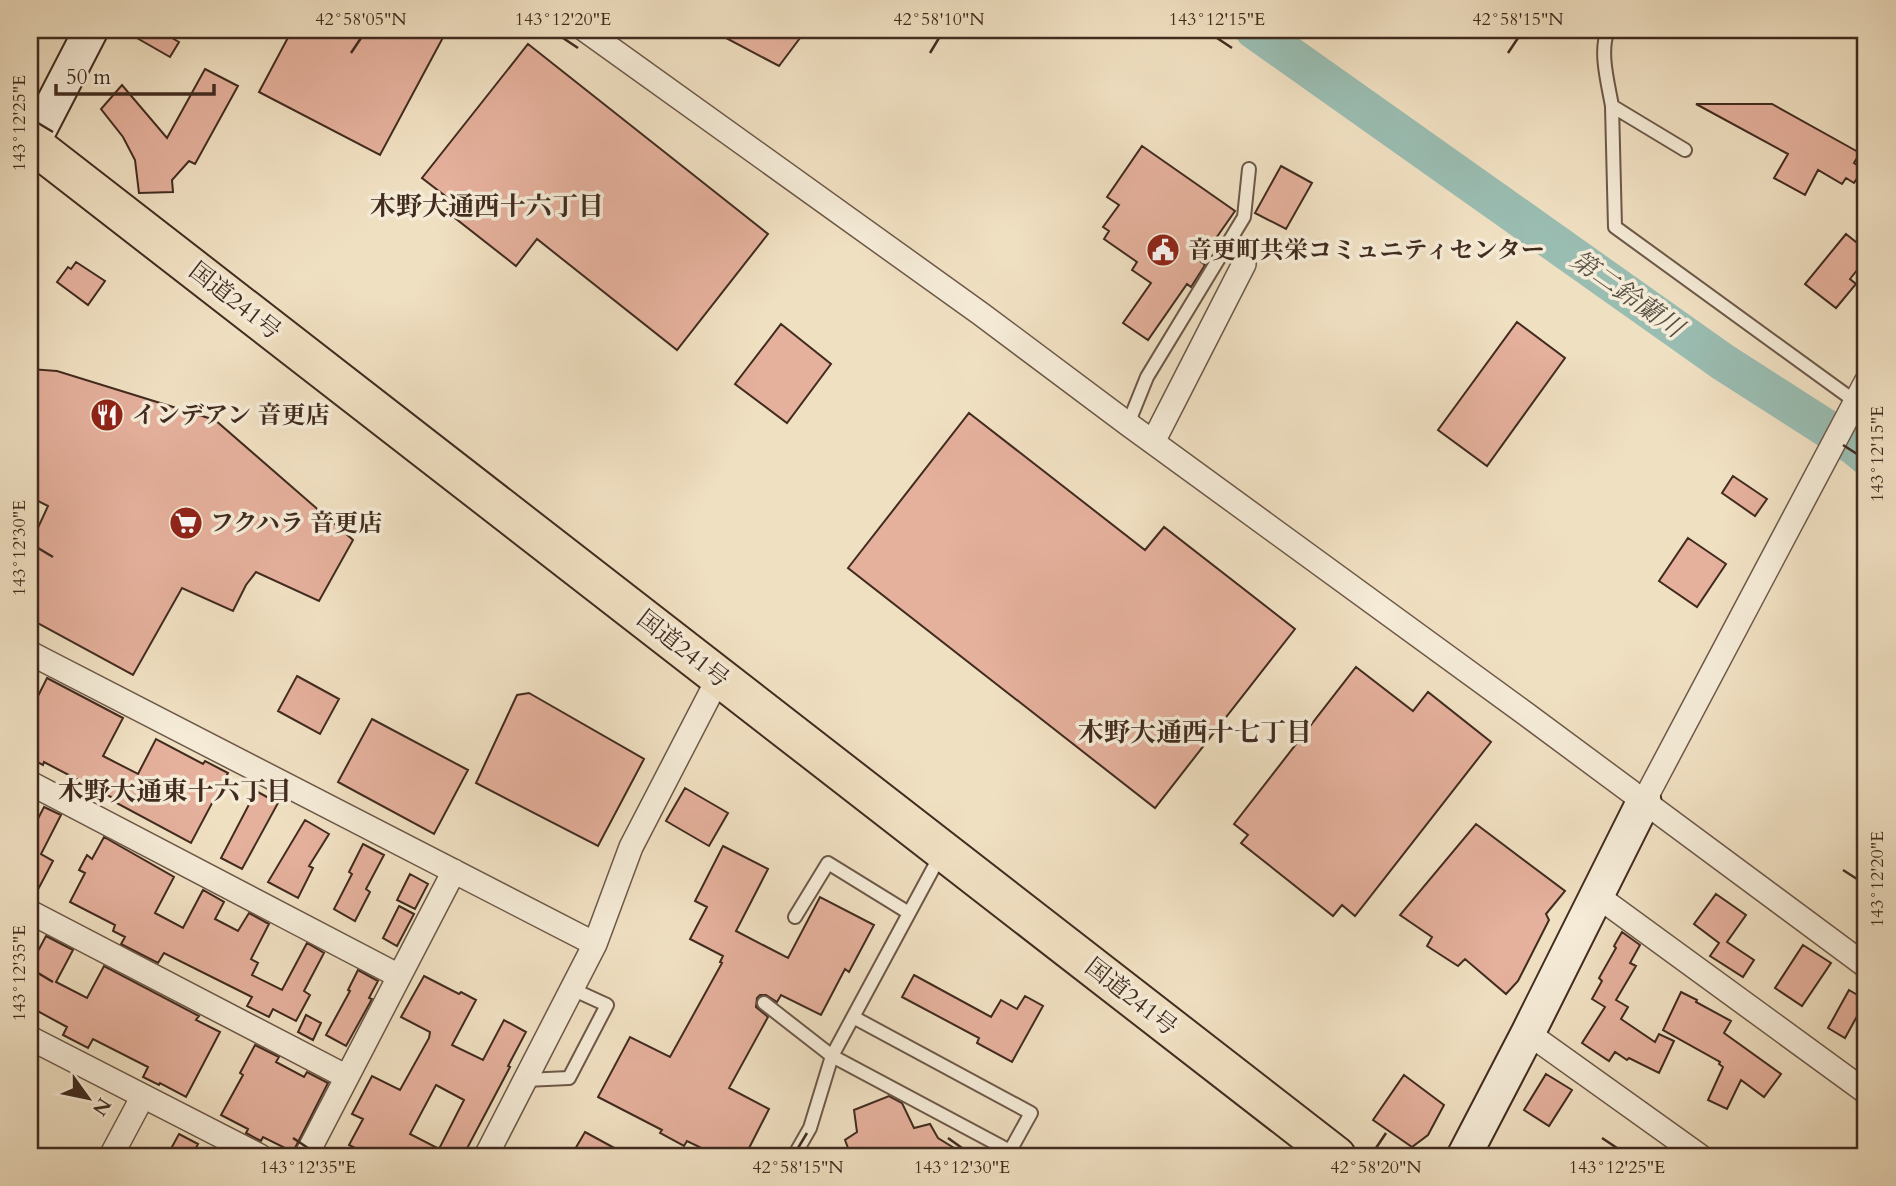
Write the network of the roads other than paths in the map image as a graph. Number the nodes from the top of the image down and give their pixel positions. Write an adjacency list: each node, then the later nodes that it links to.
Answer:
1 (91, 30): 5 (street)
2 (585, 30): 10 (street)
3 (1608, 30): 4 (lane)
4 (1612, 106): 6 (lane); 9 (lane)
5 (31, 145): 13 (highway, 国道241号)
6 (1685, 150)
7 (1249, 169): 10 (lane)
8 (1244, 264): 11 (street)
9 (1857, 401): 15 (street)
10 (1128, 424): 11 (street)
11 (1153, 442): 15 (street)
12 (30, 653): 17 (street)
13 (719, 677): 16 (highway, 国道241号); 22 (street)
14 (30, 783): 24 (street)
15 (1644, 801): 18 (street); 23 (street)
16 (943, 851): 20 (lane); 40 (highway, 国道241号)
17 (454, 871): 22 (street); 24 (street)
18 (1596, 895): 28 (street); 33 (street)
19 (30, 912): 31 (street)
20 (909, 913): 21 (lane); 27 (lane)
21 (795, 917)
22 (595, 944): 25 (street)
23 (1866, 966)
24 (399, 976): 31 (street)
25 (572, 989): 32 (street); 32 (lane)
26 (764, 1003): 30 (lane)
27 (853, 1017): 30 (lane); 30 (lane)
28 (1528, 1033): 41 (street); 42 (street)
29 (30, 1038): 34 (street)
30 (832, 1056): 39 (lane)
31 (347, 1077): 37 (street)
32 (525, 1080): 38 (street)
33 (1866, 1092)
34 (143, 1096): 35 (street); 36 (street)
35 (111, 1156)
36 (260, 1156)
37 (306, 1156)
38 (486, 1156)
39 (794, 1156)
40 (1336, 1156)
41 (1464, 1156)
42 (1700, 1156)

